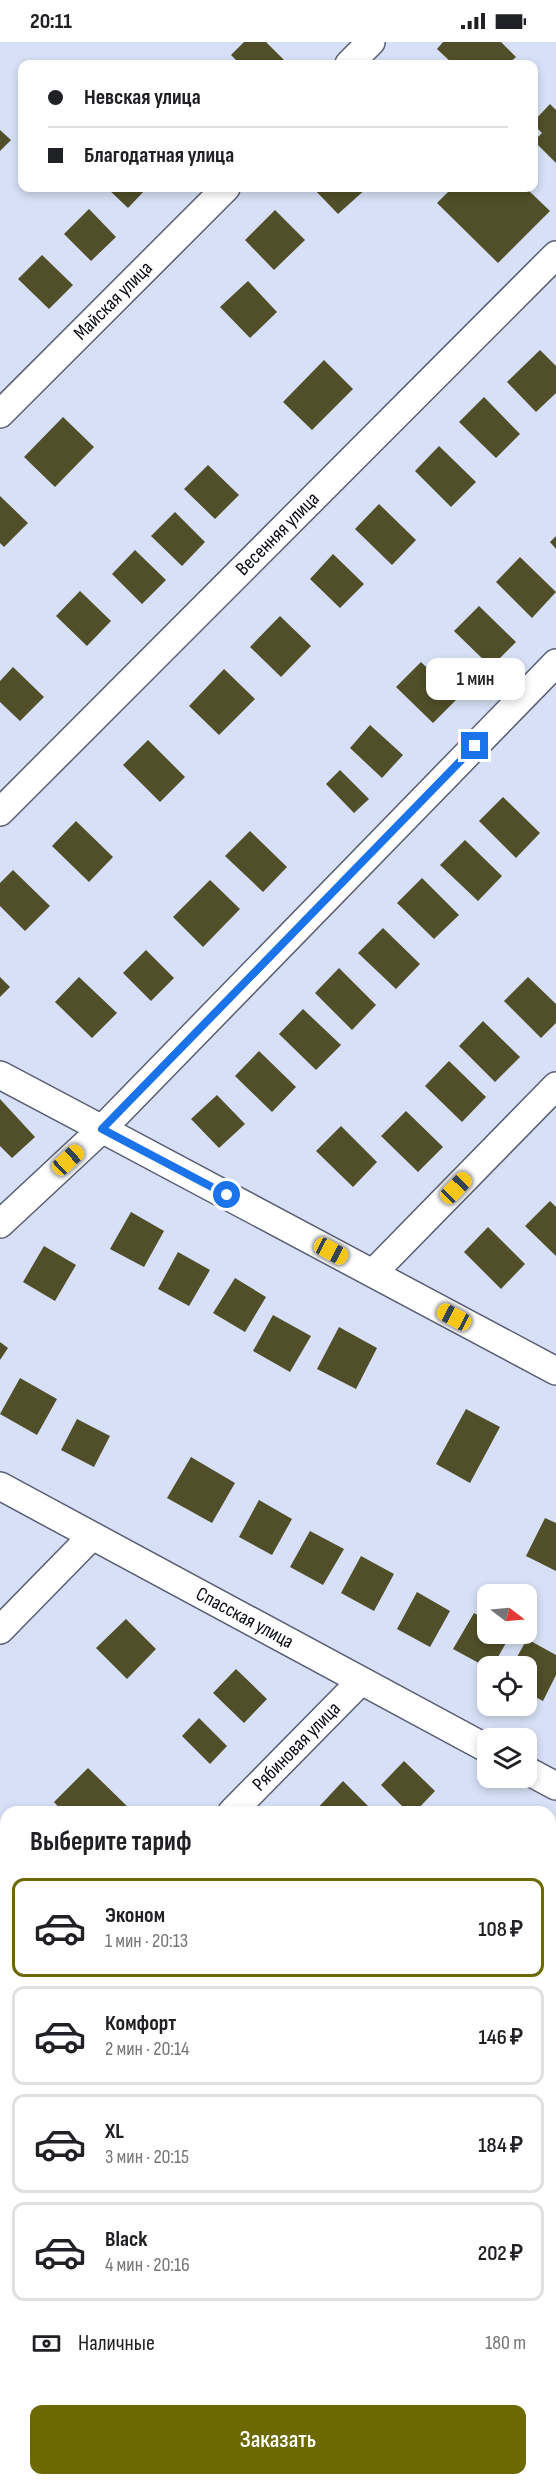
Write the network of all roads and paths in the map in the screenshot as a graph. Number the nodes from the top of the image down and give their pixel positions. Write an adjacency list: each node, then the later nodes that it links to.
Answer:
1 (371, 42): 2 (street)
2 (353, 60)
3 (222, 192): 5 (street, Майская улица)
4 (556, 255): 7 (street, Весенняя улица)
5 (0, 414)
6 (556, 663): 10 (street)
7 (0, 812)
8 (0, 1075): 10 (street)
9 (556, 1086): 12 (street)
10 (102, 1129): 11 (street); 12 (street)
11 (0, 1224)
12 (373, 1273): 13 (street)
13 (556, 1371)
14 (0, 1486): 15 (street, Спасская улица)
15 (92, 1536): 16 (street); 17 (street, Спасская улица)
16 (0, 1630)
17 (361, 1681): 18 (street, Спасская улица); 21 (street, Рябиновая улица)
18 (477, 1743)
19 (537, 1776): 20 (street)
20 (556, 1786)
21 (238, 1806)

